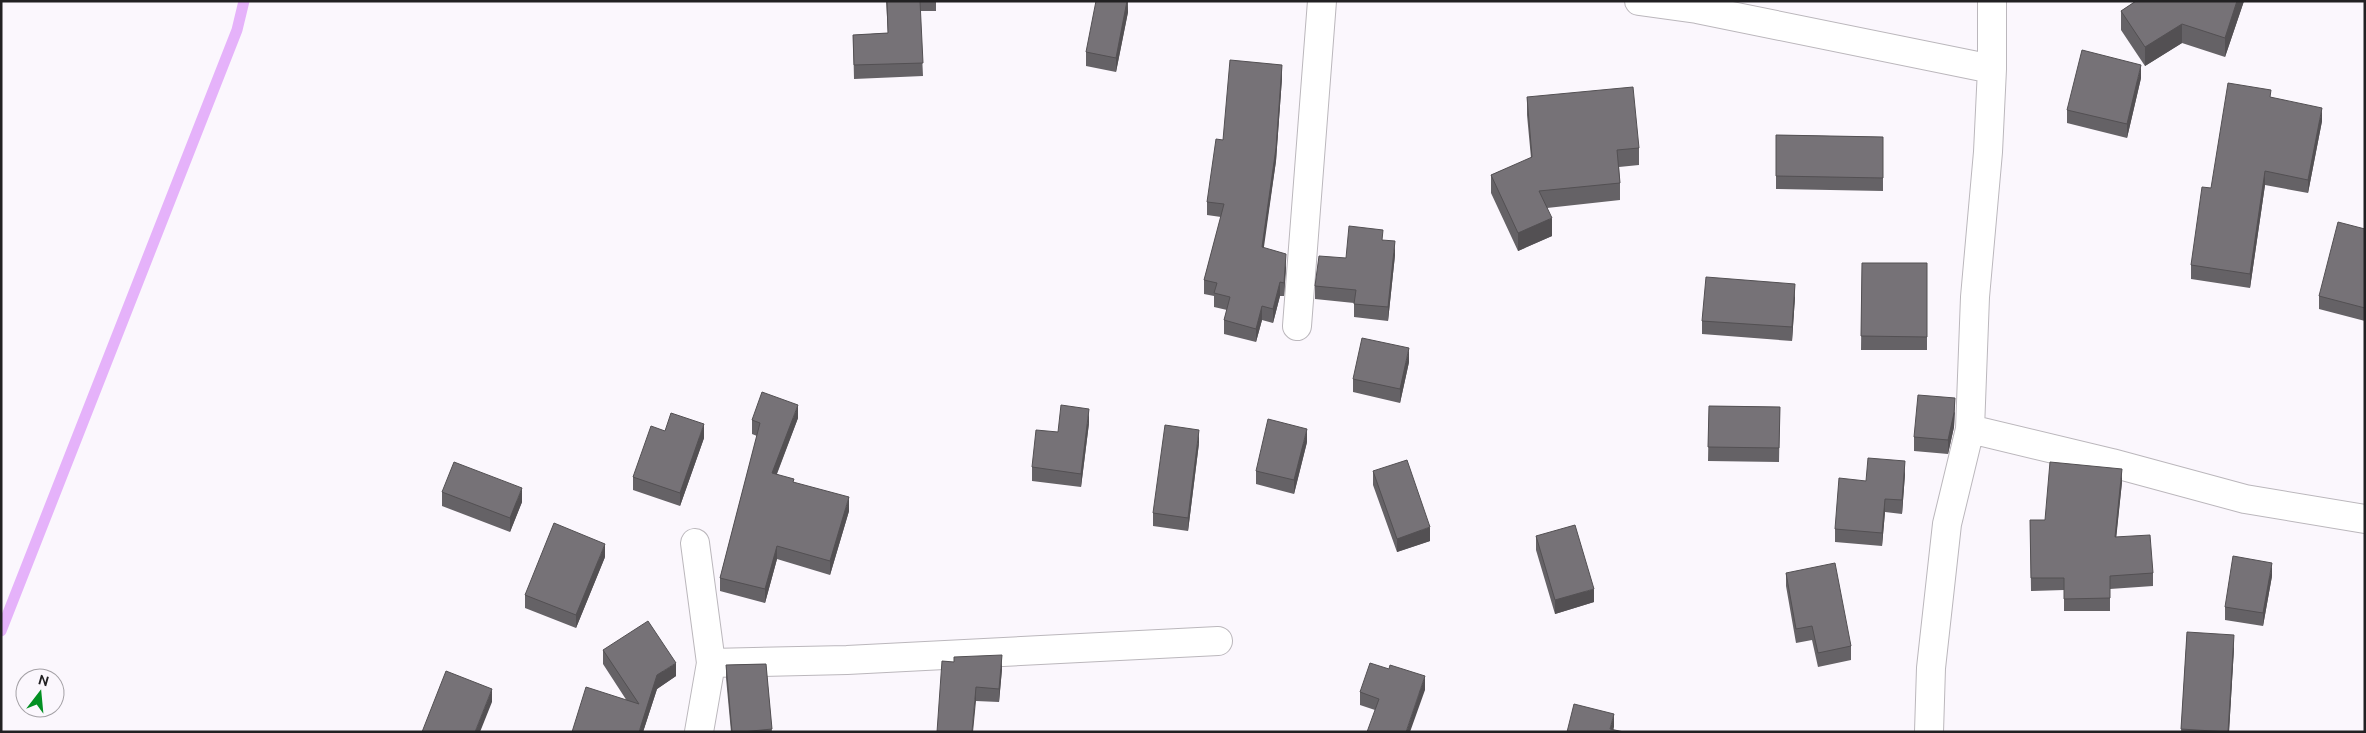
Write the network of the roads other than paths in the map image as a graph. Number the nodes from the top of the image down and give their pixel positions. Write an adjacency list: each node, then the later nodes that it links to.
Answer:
1 (1322, 1): 5 (street)
2 (1639, 1): 4 (street)
3 (1992, 1): 4 (street)
4 (1992, 69): 6 (street)
5 (1297, 326)
6 (1970, 429): 7 (street); 12 (street)
7 (2365, 519)
8 (695, 543): 10 (street)
9 (1218, 641): 10 (street)
10 (711, 663): 11 (street)
11 (699, 732)
12 (1928, 732)

